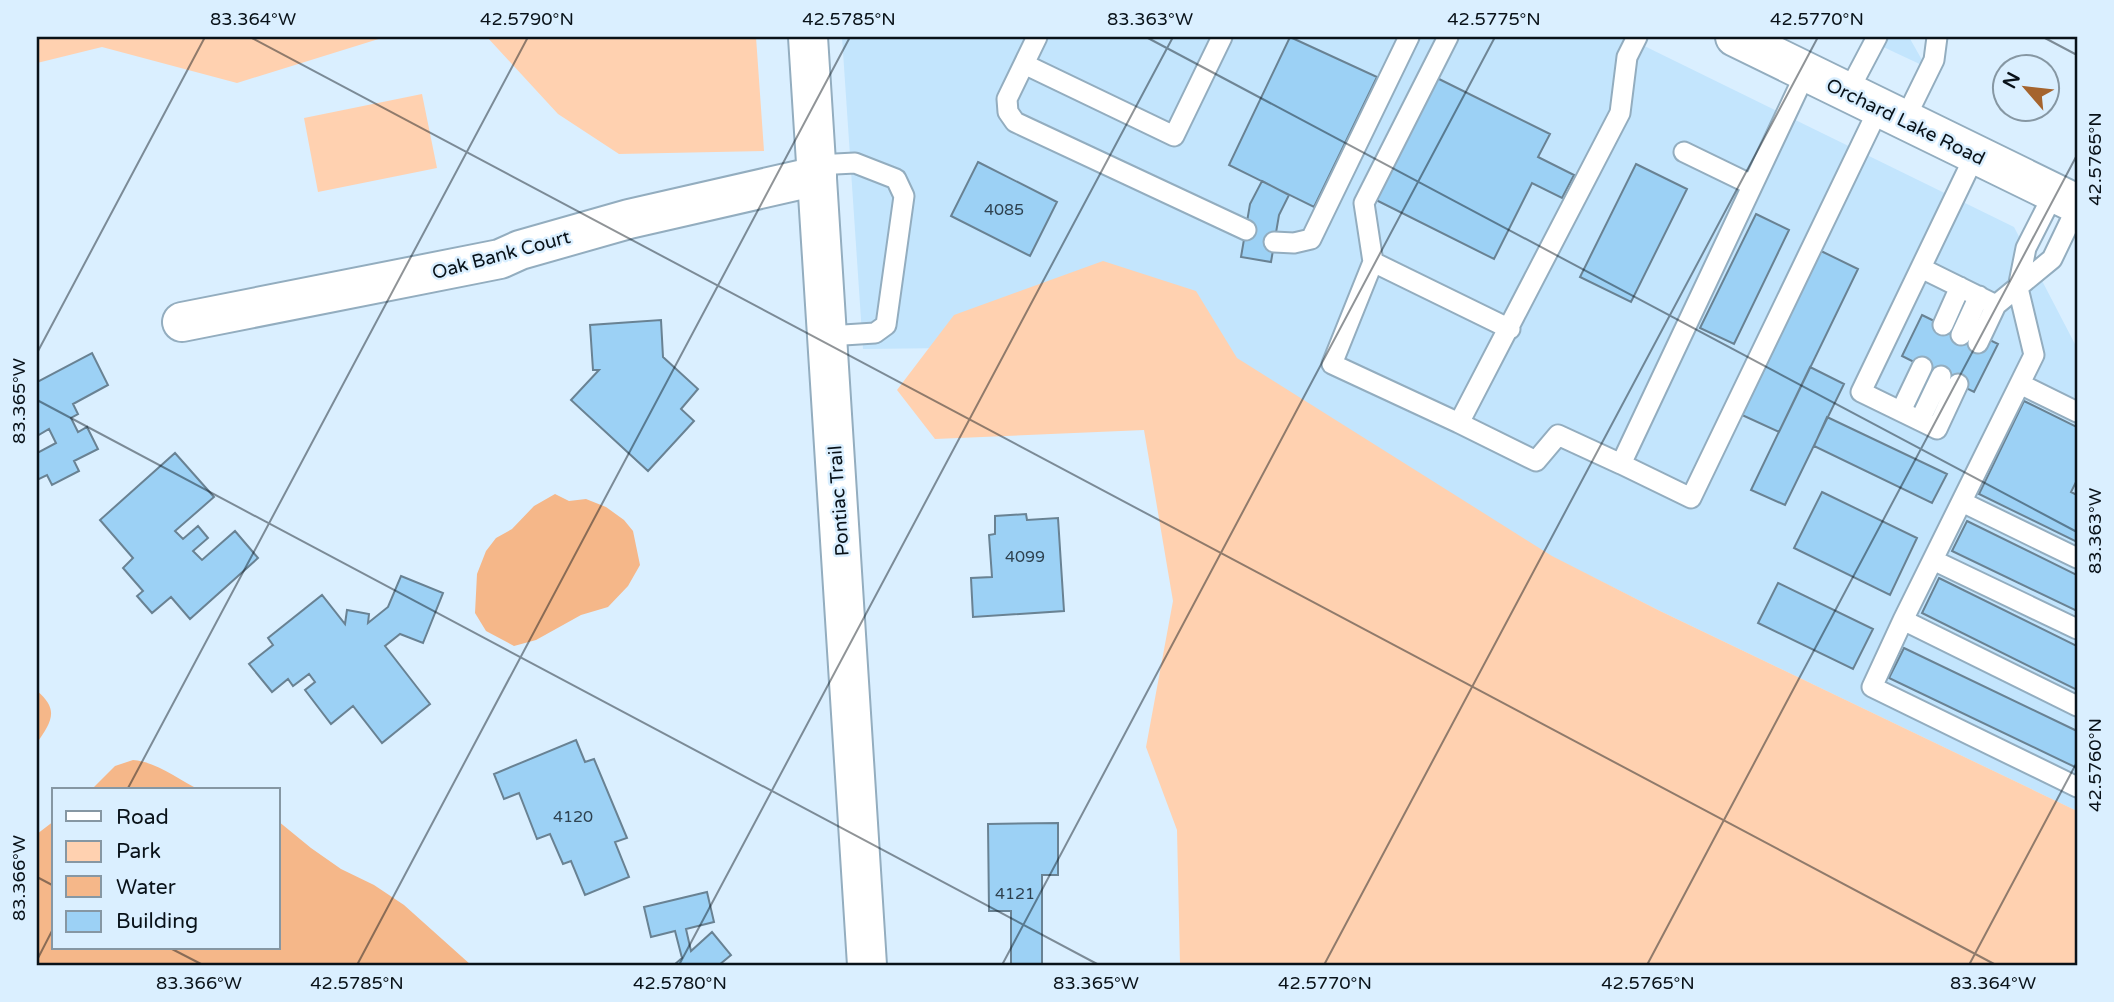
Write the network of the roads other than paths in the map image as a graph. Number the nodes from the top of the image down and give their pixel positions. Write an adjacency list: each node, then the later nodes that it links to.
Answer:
1 (808, 37): 15 (main road, Pontiac Trail)
2 (1037, 37): 10 (lane)
3 (1222, 37): 10 (lane)
4 (1409, 37): 19 (lane)
5 (1448, 37): 20 (lane)
6 (1637, 37): 27 (lane)
7 (1735, 37): 11 (main road, Orchard Lake Road)
8 (1877, 37): 12 (lane)
9 (1937, 37): 12 (lane)
10 (1024, 64): 18 (lane)
11 (1806, 72): 12 (main road, Orchard Lake Road); 16 (lane)
12 (1877, 107): 14 (main road, Orchard Lake Road); 36 (lane)
13 (1684, 152): 16 (lane)
14 (1975, 155): 17 (main road, Orchard Lake Road); 21 (lane)
15 (817, 170): 25 (main road, Oak Bank Court); 28 (main road, Pontiac Trail); 28 (lane)
16 (1752, 184): 36 (lane)
17 (2069, 201): 23 (lane); 23 (lane)
18 (1246, 230)
19 (1274, 242)
20 (1373, 262): 27 (lane); 35 (lane)
21 (1921, 268): 22 (lane); 33 (lane)
22 (1960, 287): 24 (lane); 26 (lane)
23 (2018, 288): 24 (lane); 32 (lane)
24 (1988, 301): 29 (lane)
25 (182, 322)
26 (1942, 325)
27 (1510, 329): 35 (lane)
28 (828, 336): 44 (main road, Pontiac Trail)
29 (1970, 339)
30 (1922, 367): 33 (lane)
31 (1949, 380): 33 (lane)
32 (2020, 384): 34 (lane); 37 (lane)
33 (1901, 411)
34 (2077, 412)
35 (1459, 424): 36 (lane)
36 (1621, 464)
37 (1962, 502): 38 (lane); 39 (lane)
38 (2077, 558)
39 (1933, 560): 40 (lane); 41 (lane)
40 (1903, 620): 42 (lane); 43 (lane)
41 (2077, 629)
42 (2077, 706)
43 (2077, 787)
44 (867, 965)

